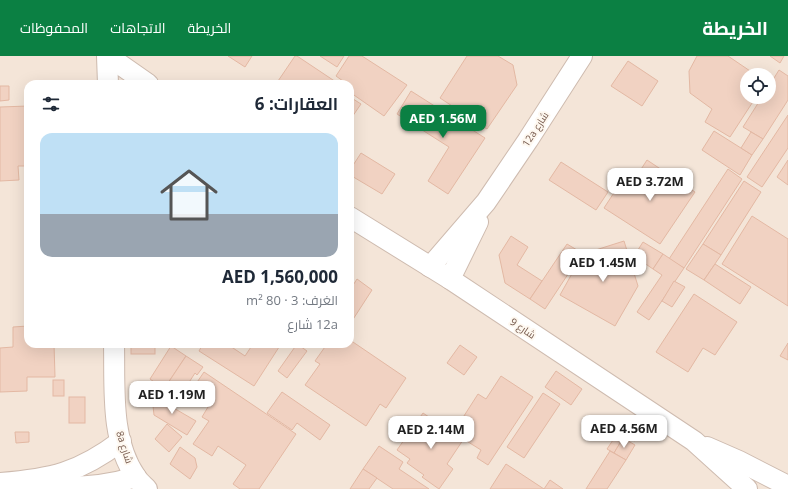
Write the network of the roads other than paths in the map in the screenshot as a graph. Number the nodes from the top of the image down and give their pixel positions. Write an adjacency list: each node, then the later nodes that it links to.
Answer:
1 (108, 56): 3 (street); 4 (street)
2 (582, 56): 5 (street, 12a شارع)
3 (108, 80)
4 (142, 80)
5 (486, 202): 7 (street, 12a شارع); 8 (street, 12a شارع)
6 (354, 220): 7 (street, شارع 9)
7 (430, 267): 8 (street, شارع 9)
8 (450, 279): 11 (street, شارع 9)
9 (114, 348): 10 (street, 8a شارع)
10 (121, 441): 12 (street); 14 (street, 8a شارع)
11 (694, 441): 15 (street, شارع 9); 16 (street, شارع 9)
12 (24, 481): 13 (street); 14 (street)
13 (0, 482)
14 (141, 483)
15 (788, 486): 17 (street)
16 (747, 489)
17 (786, 489)

